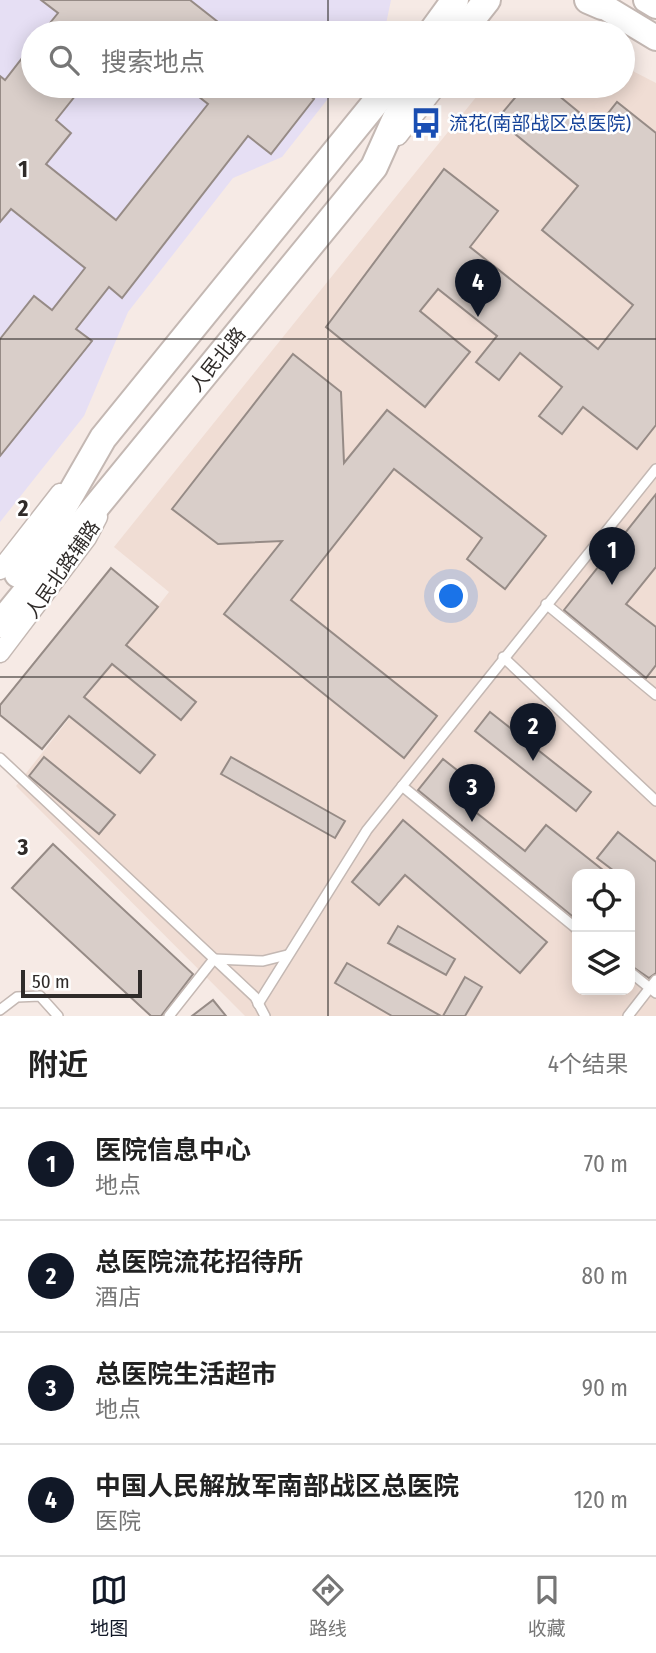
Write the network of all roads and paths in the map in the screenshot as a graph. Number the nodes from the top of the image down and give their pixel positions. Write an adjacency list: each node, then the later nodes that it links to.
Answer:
1 (455, 0): 6 (main road)
2 (490, 0): 7 (main road)
3 (646, 0): 5 (street)
4 (594, 2): 8 (street)
5 (656, 6)
6 (452, 21)
7 (457, 21)
8 (627, 21)
9 (635, 26): 10 (street)
10 (656, 38)
11 (379, 98): 15 (main road, 人民北路)
12 (410, 98): 14 (main road, 人民北路)
13 (428, 98): 14 (street)
14 (374, 167): 17 (main road, 人民北路)
15 (103, 438): 18 (street); 19 (main road, 人民北路)
16 (656, 469): 20 (lane)
17 (118, 480): 21 (main road, 人民北路); 22 (street, 人民北路辅路)
18 (0, 570)
19 (0, 597)
20 (546, 604): 23 (lane); 24 (lane)
21 (0, 624)
22 (0, 653)
23 (503, 657): 26 (lane); 27 (lane)
24 (656, 695)
25 (0, 758): 30 (lane)
26 (402, 786): 28 (lane); 29 (lane)
27 (656, 800)
28 (572, 925)
29 (287, 955): 30 (lane); 33 (lane)
30 (214, 959): 33 (lane); 36 (lane)
31 (635, 975): 32 (lane)
32 (654, 987): 38 (lane)
33 (258, 1004): 37 (lane)
34 (0, 1010): 35 (lane)
35 (58, 1016)
36 (169, 1016)
37 (265, 1016)
38 (628, 1016)

